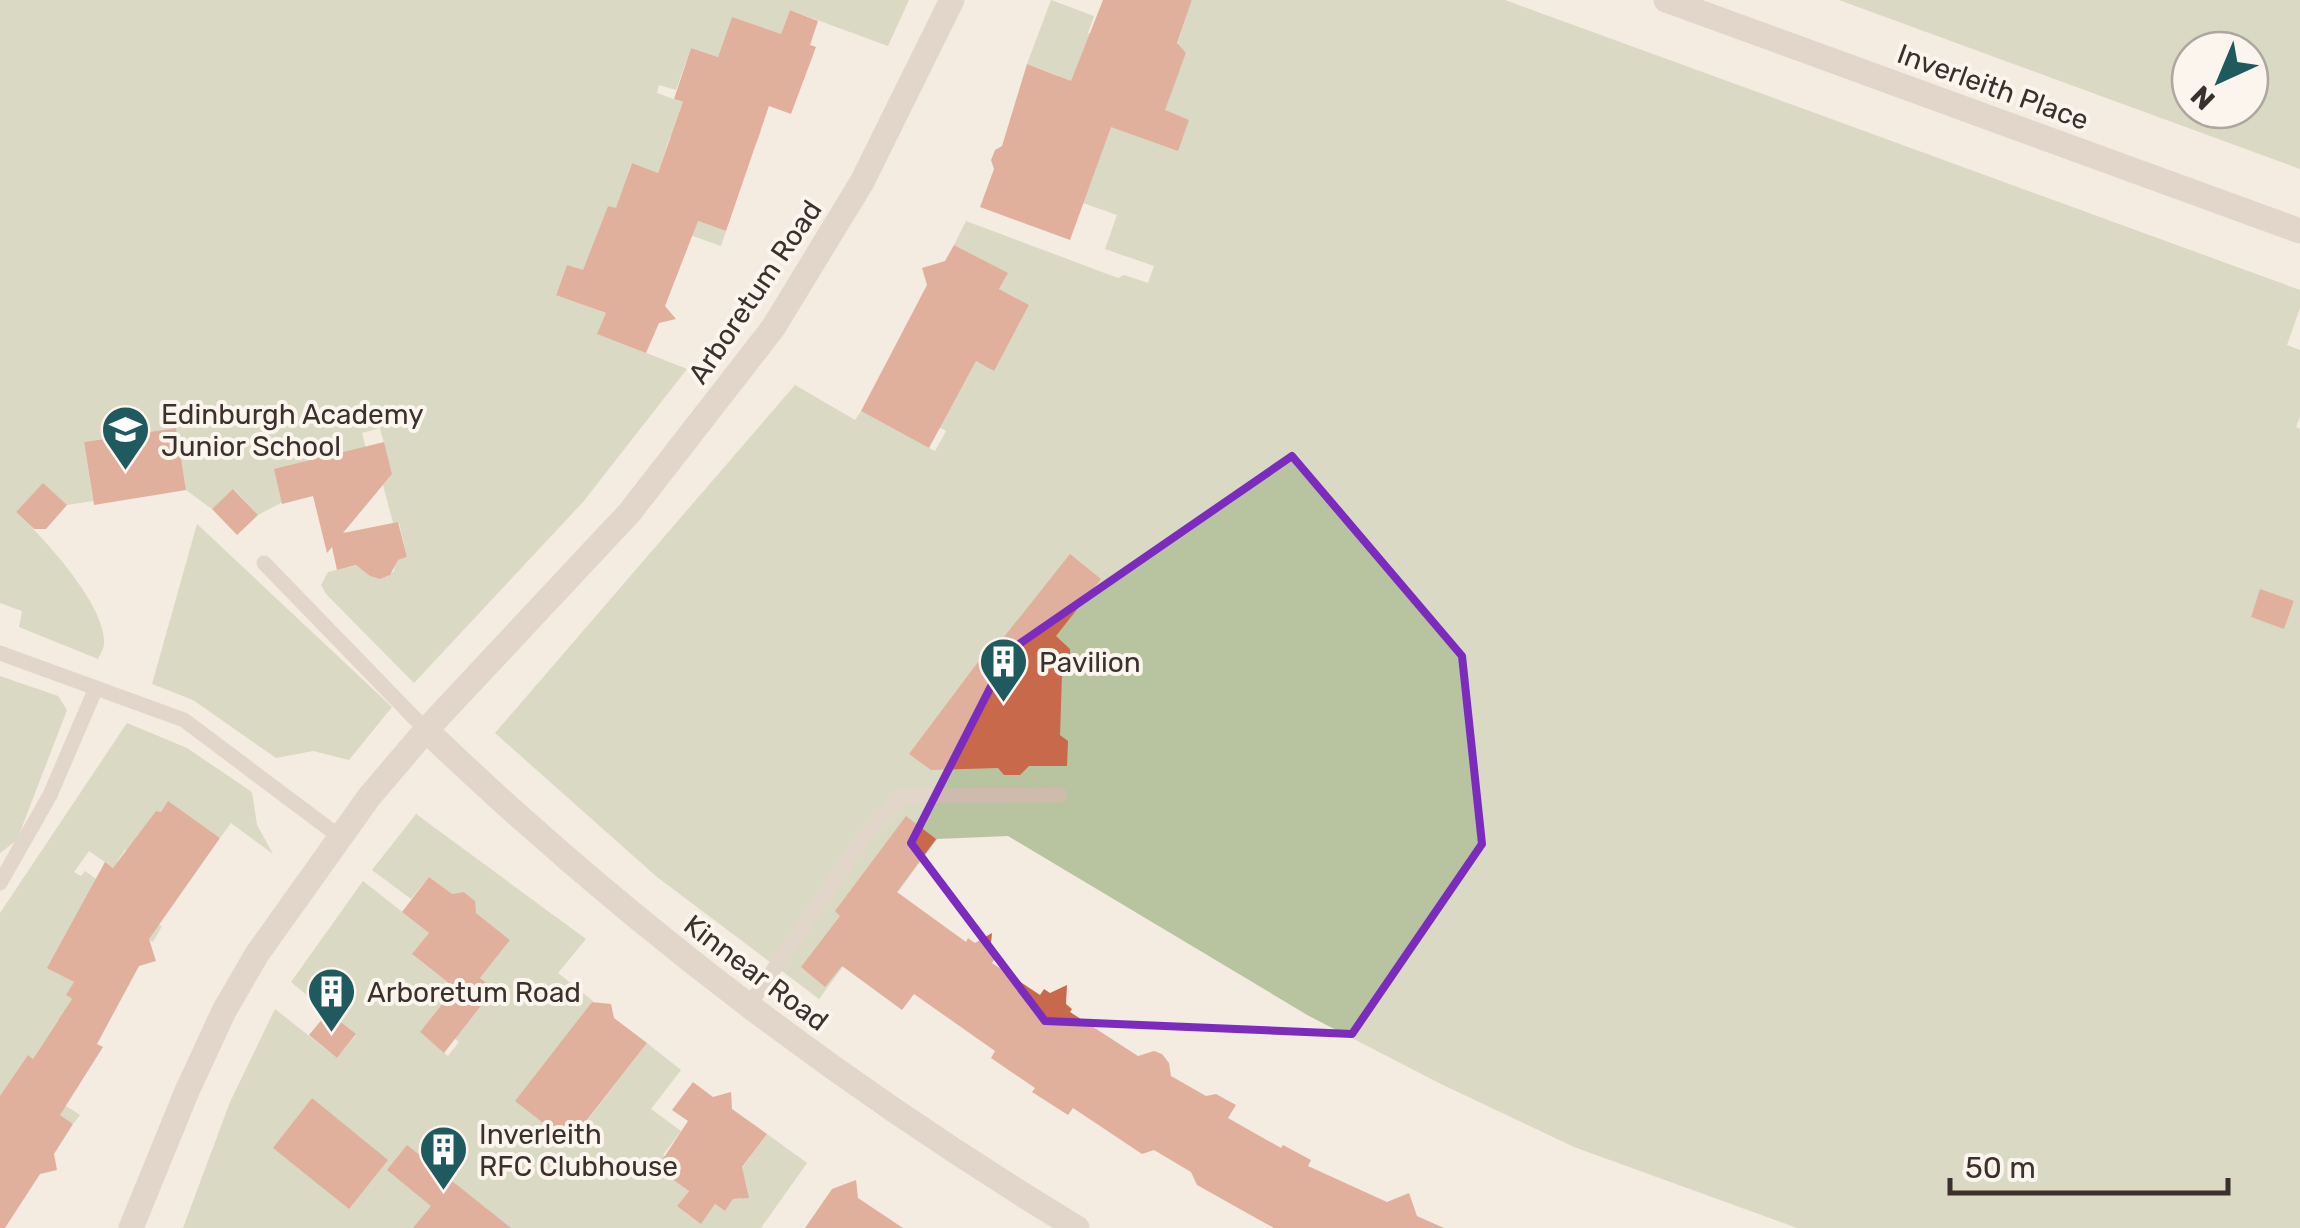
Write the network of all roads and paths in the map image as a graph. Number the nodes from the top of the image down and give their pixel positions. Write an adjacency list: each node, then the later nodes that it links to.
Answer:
1 (952, 0): 7 (street, Arboretum Road)
2 (1666, 0): 3 (street, Inverleith Place)
3 (2300, 230)
4 (264, 563): 7 (lane)
5 (0, 653): 6 (lane)
6 (96, 688): 9 (lane); 10 (lane)
7 (426, 730): 9 (street, Arboretum Road); 11 (street, Kinnear Road)
8 (1060, 795): 11 (lane)
9 (340, 837): 12 (street, Arboretum Road)
10 (0, 882)
11 (748, 1007): 13 (street, Kinnear Road)
12 (132, 1228)
13 (1076, 1228)

